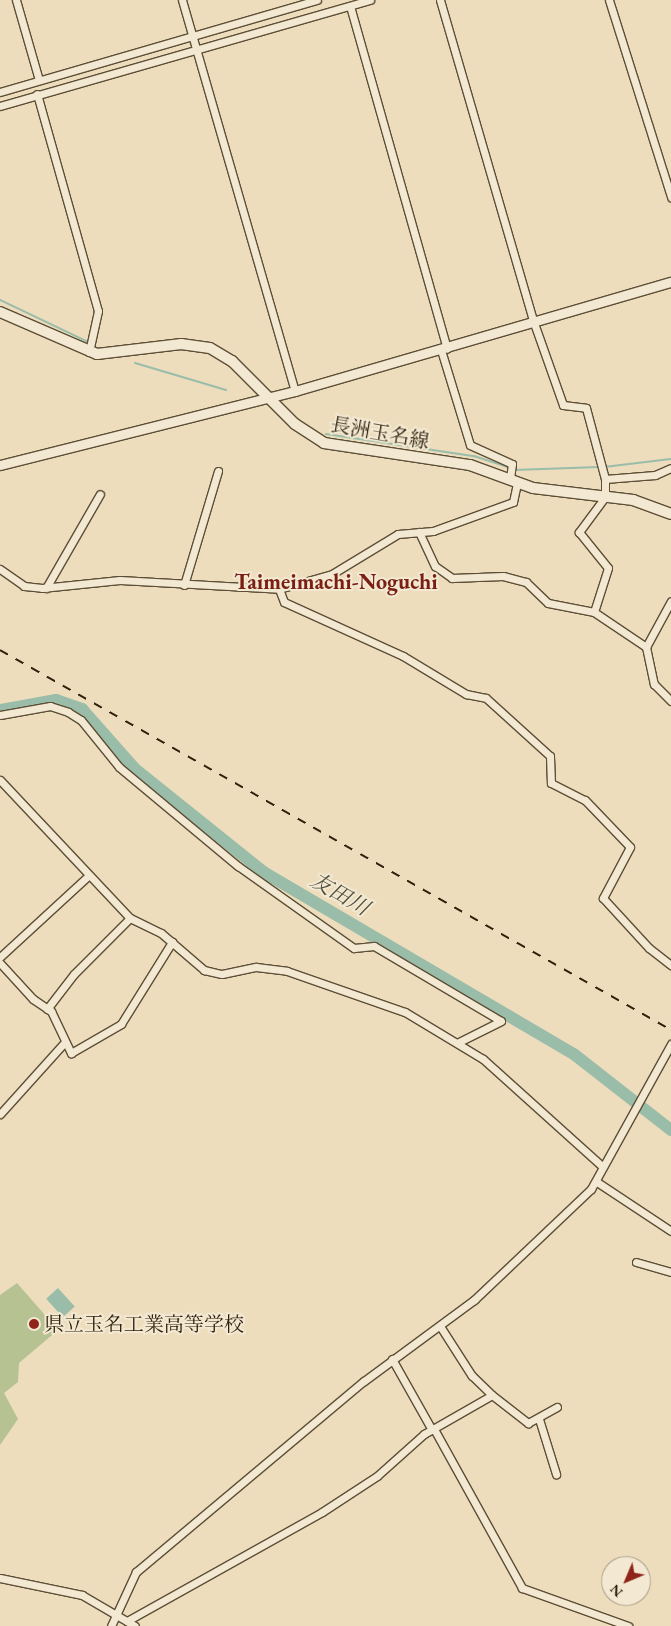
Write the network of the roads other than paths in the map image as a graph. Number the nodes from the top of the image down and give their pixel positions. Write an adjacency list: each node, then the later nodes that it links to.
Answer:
1 (16, 0): 10 (street)
2 (182, 0): 8 (street)
3 (317, 0): 8 (street)
4 (370, 0): 7 (street)
5 (440, 0): 17 (street)
6 (609, 0): 14 (street)
7 (350, 6): 9 (street); 18 (street)
8 (193, 38): 9 (street); 10 (street)
9 (197, 51): 12 (street); 20 (street)
10 (39, 80): 11 (street)
11 (0, 92)
12 (37, 94): 13 (street); 19 (street)
13 (0, 106)
14 (671, 197)
15 (671, 282): 17 (street)
16 (0, 312): 19 (main road, 長洲玉名線)
17 (534, 323): 18 (street); 26 (street)
18 (444, 350): 20 (street); 25 (street)
19 (89, 352): 21 (main road, 長洲玉名線)
20 (295, 391): 21 (street)
21 (268, 397): 22 (street); 25 (main road, 長洲玉名線)
22 (0, 465)
23 (671, 468): 26 (street)
24 (218, 471): 32 (street)
25 (512, 475): 28 (main road, 長洲玉名線); 30 (street)
26 (605, 479): 28 (street)
27 (100, 494): 33 (street)
28 (605, 497): 29 (main road, 長洲玉名線); 36 (street)
29 (671, 514)
30 (419, 532): 34 (street); 36 (street)
31 (0, 569): 33 (street)
32 (184, 585): 33 (street); 34 (street)
33 (46, 588)
34 (279, 589): 46 (street)
35 (671, 601): 37 (street)
36 (594, 612): 37 (street)
37 (646, 647): 38 (street)
38 (671, 701)
39 (0, 714): 48 (street)
40 (0, 780): 41 (street)
41 (88, 876): 42 (street); 44 (street)
42 (130, 918): 43 (street); 47 (street)
43 (172, 942): 48 (street); 49 (street)
44 (0, 957)
45 (0, 963): 47 (street)
46 (671, 965)
47 (47, 1009): 49 (street)
48 (457, 1043): 52 (street)
49 (63, 1044): 51 (street)
50 (671, 1044): 52 (street)
51 (0, 1114)
52 (602, 1166): 53 (street)
53 (597, 1182): 54 (street); 57 (street)
54 (671, 1231)
55 (636, 1262): 56 (street)
56 (671, 1272)
57 (440, 1326): 58 (street); 59 (street)
58 (392, 1359): 62 (street); 65 (street)
59 (492, 1395): 61 (street); 62 (street)
60 (557, 1407): 61 (street)
61 (539, 1419): 63 (street)
62 (433, 1429): 66 (street); 69 (street)
63 (556, 1474)
64 (0, 1578): 65 (street)
65 (119, 1615): 66 (street); 67 (street)
66 (127, 1620): 68 (street)
67 (111, 1626)
68 (135, 1626)
69 (628, 1626)

